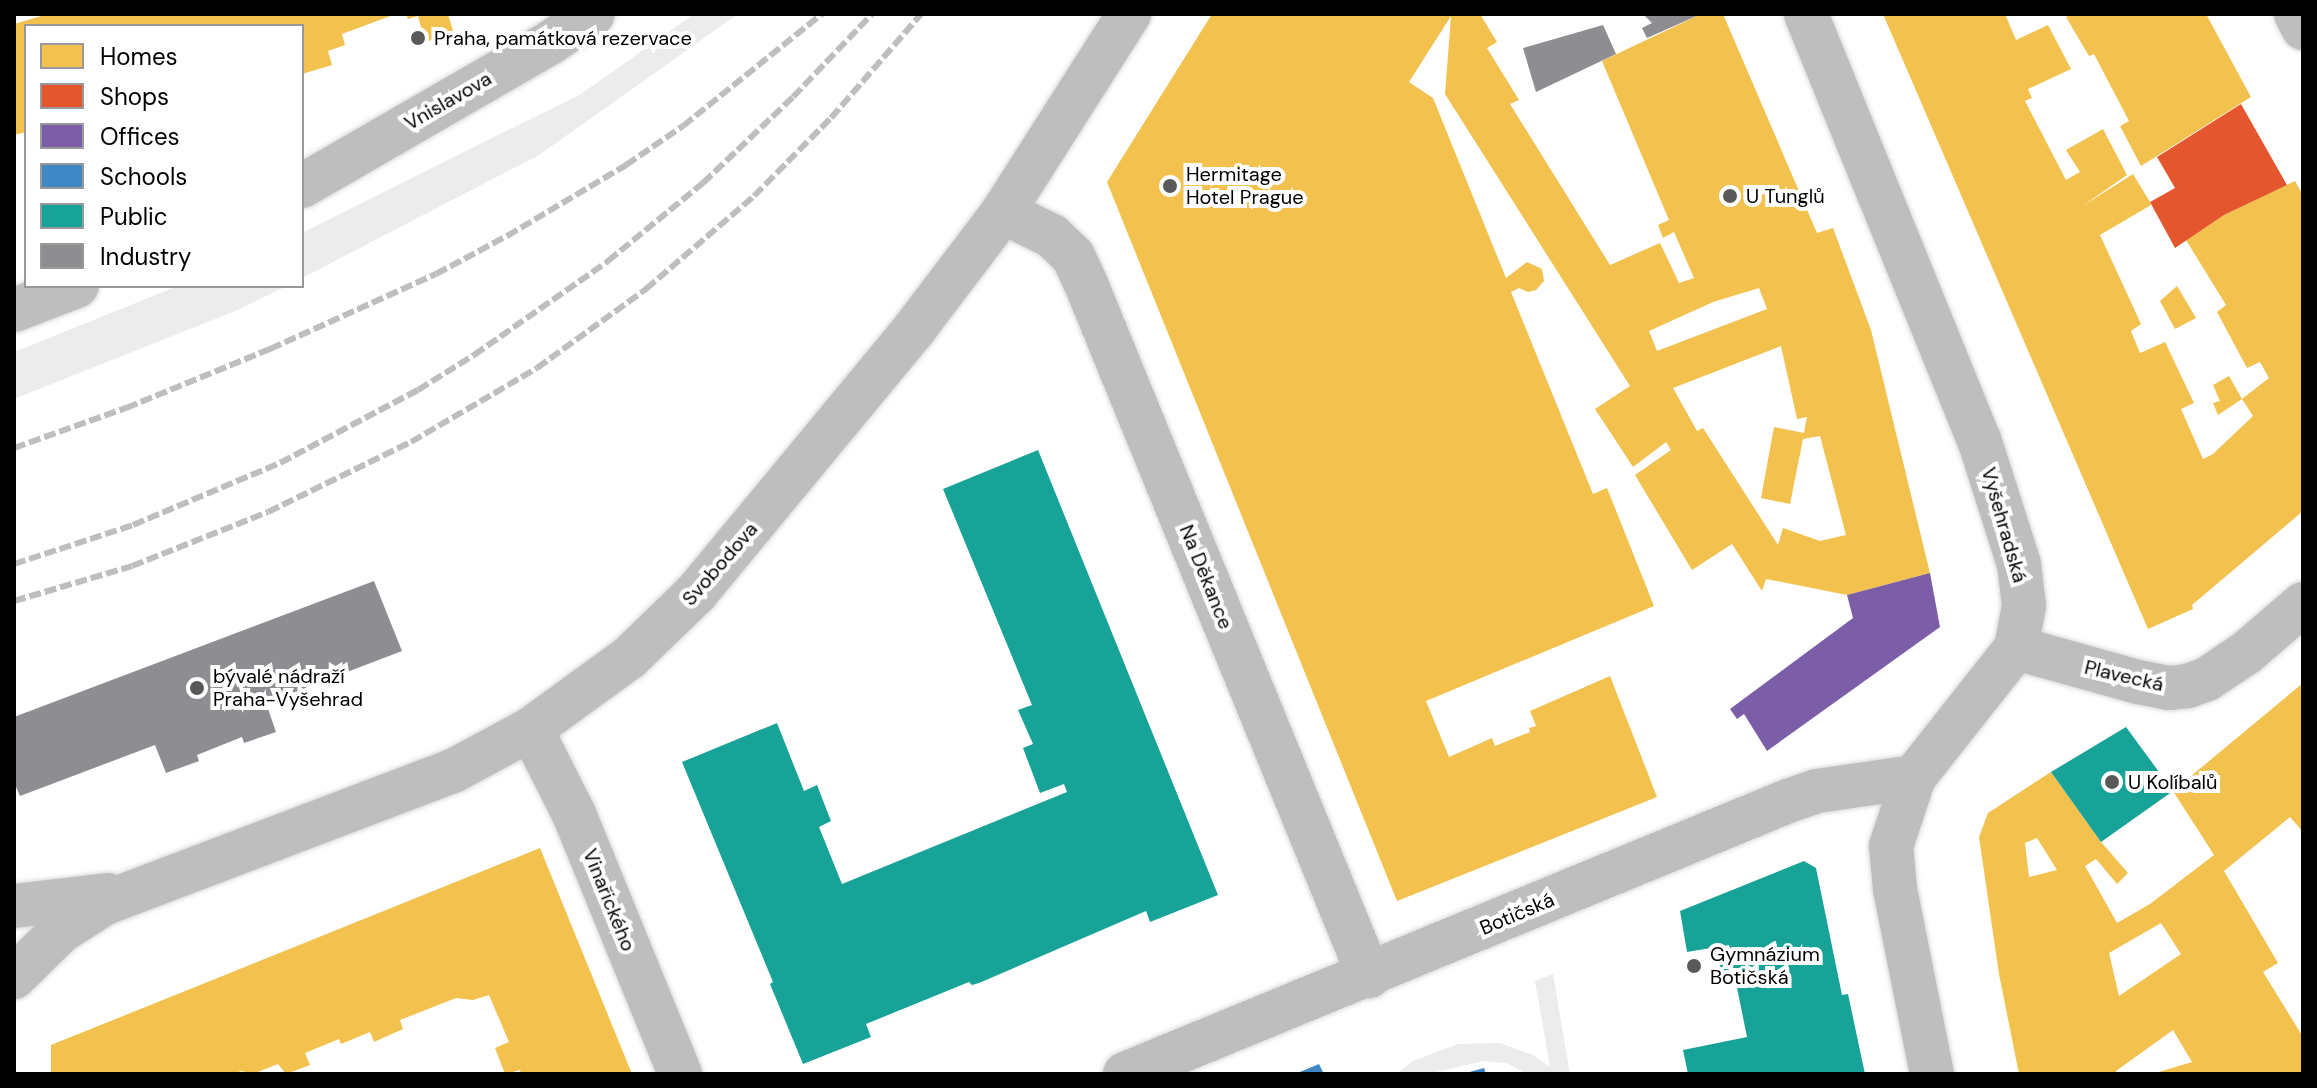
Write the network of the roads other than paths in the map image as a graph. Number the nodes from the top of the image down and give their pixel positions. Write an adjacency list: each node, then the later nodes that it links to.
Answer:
1 (593, 14): 6 (street, Vnislavova)
2 (1129, 14): 7 (street, Svobodova)
3 (1806, 14): 11 (street, Vyšehradská)
4 (2296, 14): 5 (street)
5 (2303, 28)
6 (304, 185)
7 (1003, 212): 12 (street, Svobodova); 16 (street, Na Děkance)
8 (72, 288): 9 (street)
9 (14, 310)
10 (2303, 604): 11 (street, Plavecká)
11 (2016, 648): 13 (street, Vyšehradská)
12 (531, 729): 14 (street, Svobodova); 18 (street, Vinařického)
13 (1914, 777): 16 (street, Botičská); 20 (street, Vyšehradská)
14 (129, 891): 15 (street, Svobodova); 17 (street, Svobodova)
15 (14, 906)
16 (1369, 976): 19 (street, Botičská)
17 (14, 977)
18 (680, 1074)
19 (1125, 1074)
20 (1932, 1074)

